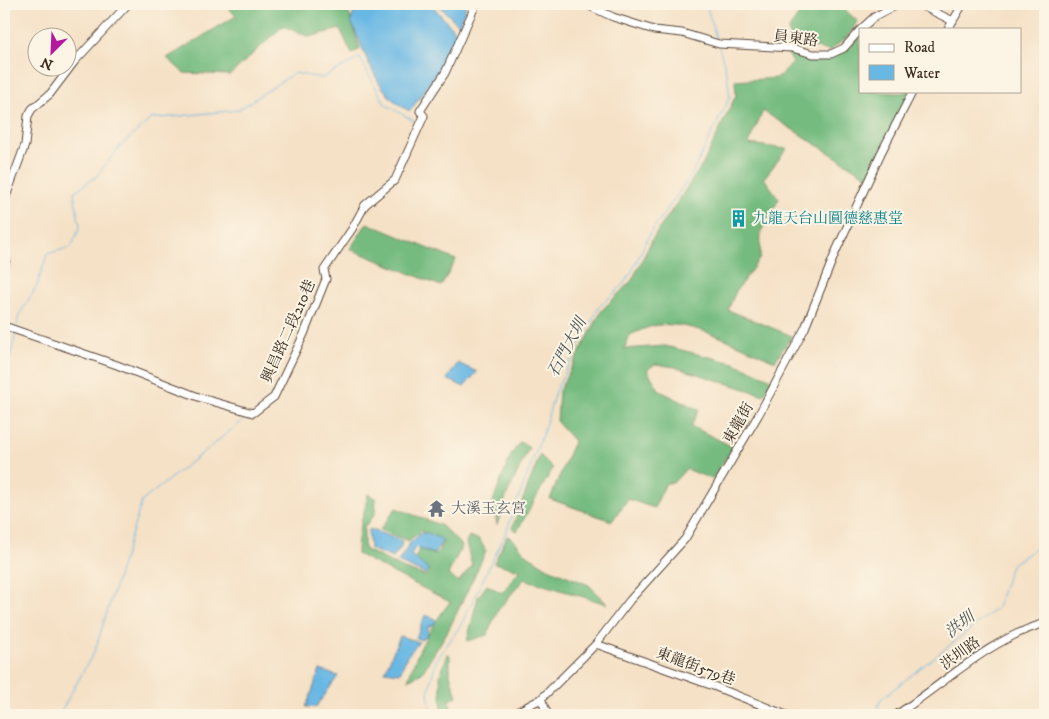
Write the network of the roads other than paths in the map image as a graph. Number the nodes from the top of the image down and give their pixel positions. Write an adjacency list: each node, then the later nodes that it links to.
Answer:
1 (128, 4): 12 (street)
2 (476, 4): 15 (street, 興昌路二段210巷)
3 (585, 4): 10 (street, 員東路)
4 (899, 4): 8 (street, 員東路)
5 (918, 4): 7 (street)
6 (962, 4): 7 (street)
7 (953, 21): 9 (street)
8 (862, 28)
9 (949, 28)
10 (859, 31)
11 (913, 92): 17 (street, 東龍街)
12 (4, 202)
13 (4, 256): 14 (street)
14 (4, 266)
15 (4, 326)
16 (1045, 623): 22 (street, 洪圳路)
17 (596, 644): 18 (street, 東龍街); 21 (street, 東龍街579巷)
18 (541, 699): 19 (street, 東龍街); 20 (street)
19 (511, 715)
20 (548, 715)
21 (786, 715)
22 (896, 715)

